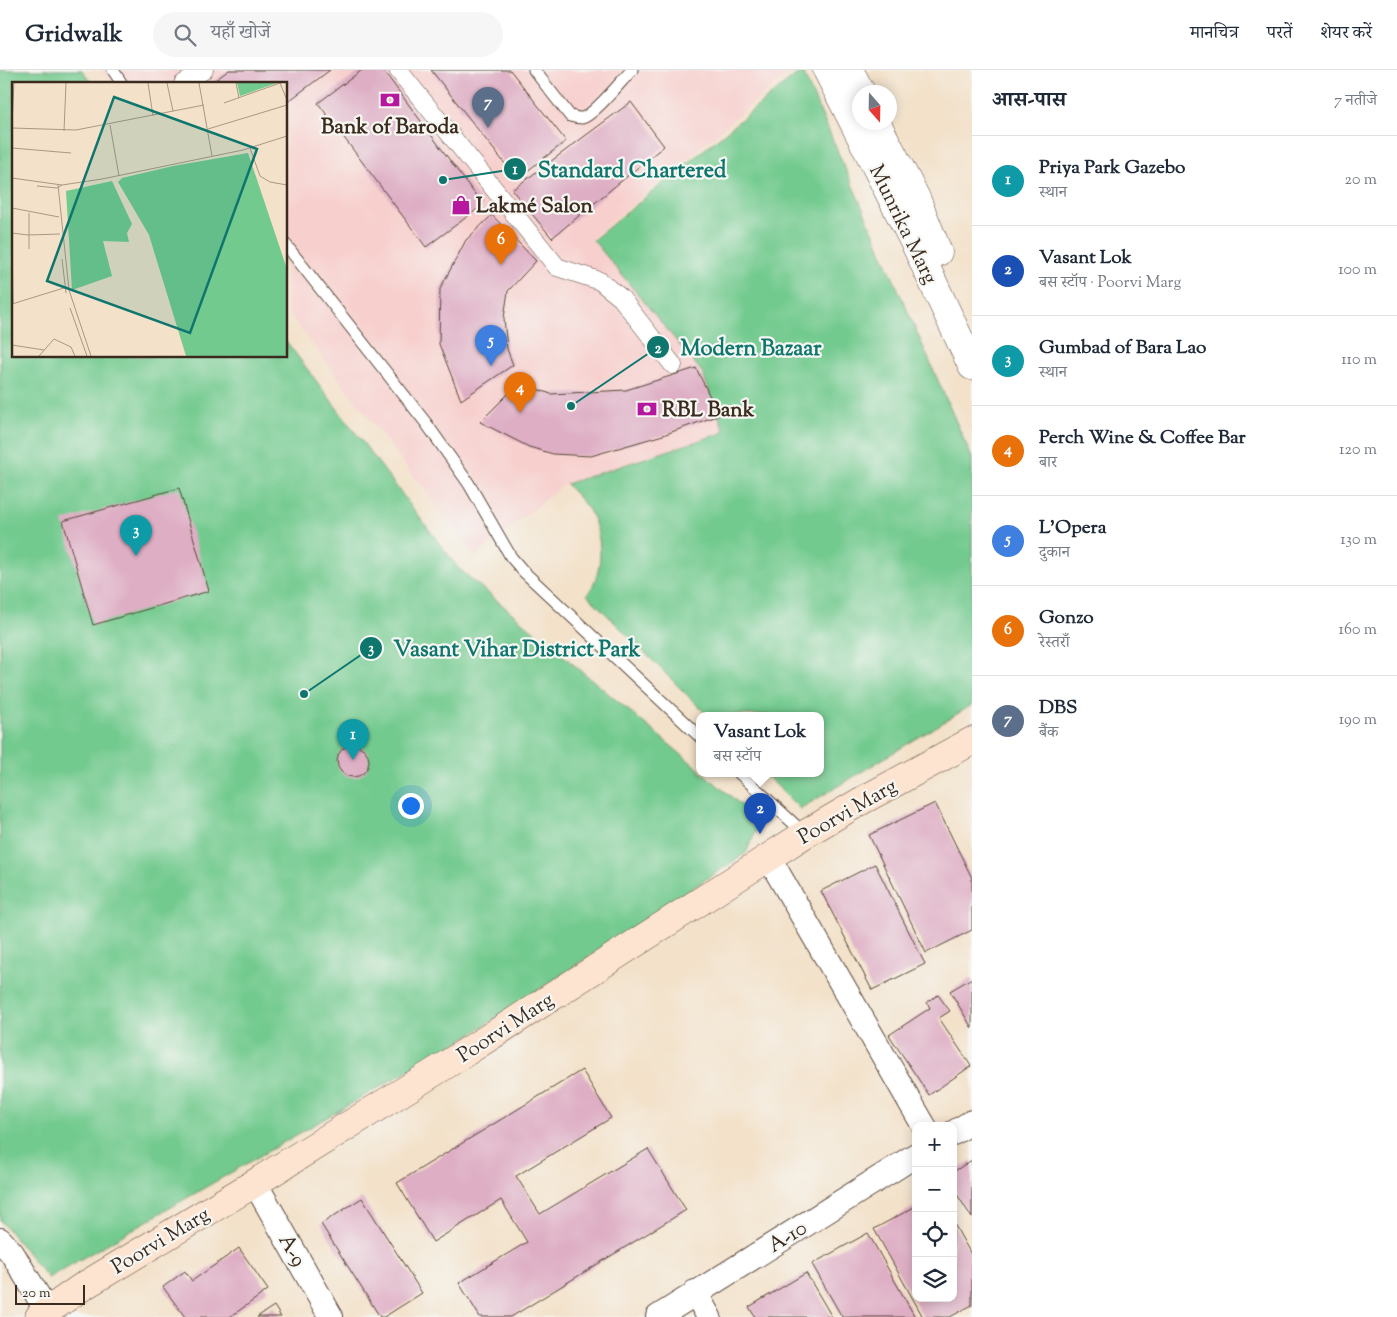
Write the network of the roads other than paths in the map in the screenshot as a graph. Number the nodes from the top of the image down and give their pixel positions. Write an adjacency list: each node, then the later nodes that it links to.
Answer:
1 (113, 70): 7 (lane)
2 (204, 70): 8 (street)
3 (398, 70): 12 (street)
4 (534, 70): 5 (lane)
5 (632, 70)
6 (846, 76): 13 (street, Munrika Marg)
7 (121, 82)
8 (186, 82)
9 (880, 130): 11 (street)
10 (288, 248): 14 (lane)
11 (972, 330)
12 (673, 365)
13 (972, 366)
14 (696, 733)
15 (972, 741): 17 (main road, Poorvi Marg)
16 (743, 777): 17 (lane)
17 (806, 834): 18 (main road, Poorvi Marg)
18 (769, 858): 19 (street); 23 (main road, Poorvi Marg)
19 (922, 1122)
20 (972, 1122): 21 (street)
21 (957, 1131)
22 (912, 1157): 25 (street, A-10)
23 (255, 1183): 26 (main road, Poorvi Marg); 27 (street, A-9)
24 (0, 1240): 26 (street)
25 (695, 1292): 28 (street, A-10); 29 (street)
26 (43, 1314)
27 (331, 1317)
28 (658, 1317)
29 (709, 1317)

